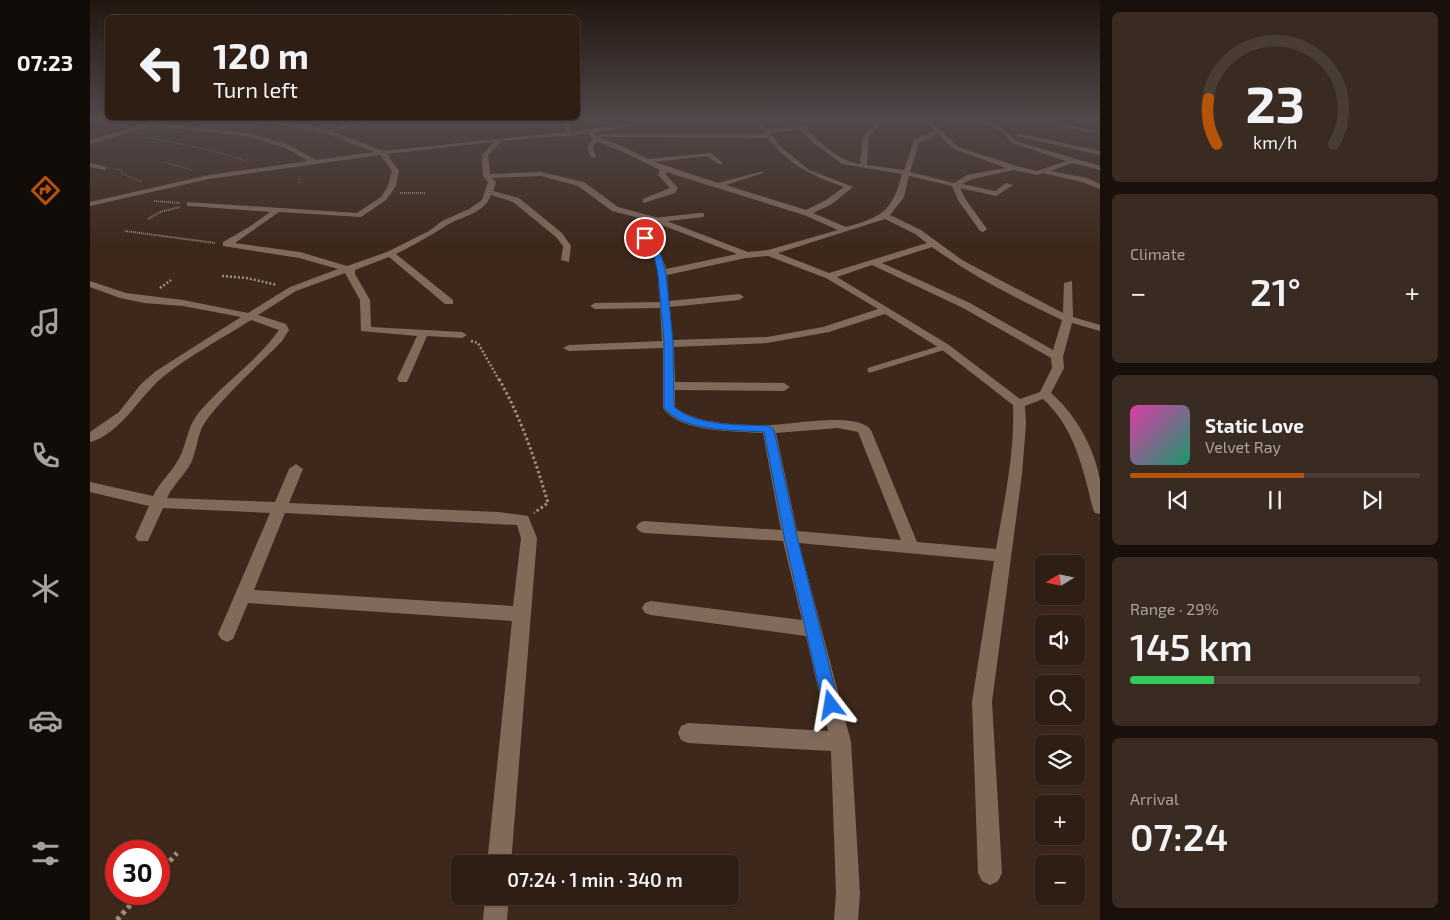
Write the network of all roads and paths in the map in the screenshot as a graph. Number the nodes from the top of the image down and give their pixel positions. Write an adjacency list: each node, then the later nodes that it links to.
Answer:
1 (244, 161): 17 (path)
2 (322, 161): 13 (street)
3 (388, 161): 33 (street)
4 (486, 161): 24 (street)
5 (648, 161): 20 (street)
6 (796, 161): 38 (street)
7 (840, 161): 15 (street)
8 (864, 161): 15 (street)
9 (912, 161): 23 (street)
10 (994, 161): 18 (street)
11 (1073, 161): 19 (street); 22 (street)
12 (164, 162): 25 (path)
13 (314, 162): 17 (street)
14 (90, 165): 16 (street)
15 (863, 167): 23 (street)
16 (104, 168): 29 (path)
17 (270, 168): 25 (street)
18 (1014, 168): 22 (street); 27 (street)
19 (1100, 168)
20 (665, 169): 26 (street); 34 (street)
21 (761, 172): 26 (street)
22 (1046, 172): 30 (street)
23 (906, 173): 27 (street); 40 (street)
24 (487, 176): 31 (street); 42 (street)
25 (209, 177): 29 (street)
26 (720, 185): 38 (street)
27 (955, 185): 28 (street); 43 (street)
28 (1009, 185)
29 (159, 187): 35 (street)
30 (1100, 187)
31 (488, 192): 49 (street); 51 (street)
32 (426, 193): 33 (path)
33 (387, 194): 37 (street)
34 (646, 201)
35 (90, 204)
36 (190, 204): 37 (street); 41 (path)
37 (277, 210): 46 (street)
38 (807, 213): 44 (street)
39 (702, 215): 42 (lane)
40 (885, 216): 44 (street); 47 (street)
41 (148, 219)
42 (654, 219): 50 (street); 54 (street)
43 (983, 229)
44 (845, 230): 48 (street)
45 (125, 231): 46 (path)
46 (226, 244): 53 (street)
47 (932, 244): 52 (street); 66 (street)
48 (769, 253): 50 (street); 56 (street)
49 (390, 254): 53 (street); 61 (street)
50 (747, 255): 54 (street)
51 (566, 260)
52 (872, 262): 56 (street); 73 (street)
53 (350, 270): 59 (street); 68 (street)
54 (662, 274): 62 (street)
55 (222, 276): 59 (path)
56 (829, 276): 64 (street)
57 (1069, 283): 66 (street)
58 (90, 284): 65 (street)
59 (292, 290): 65 (street)
60 (739, 297): 62 (street)
61 (449, 302)
62 (665, 305): 63 (street); 70 (street)
63 (595, 306)
64 (886, 310): 70 (street); 72 (street)
65 (250, 316): 81 (street); 84 (street)
66 (1068, 319): 67 (street); 73 (street)
67 (1100, 328)
68 (424, 332): 69 (street); 75 (street)
69 (462, 335): 87 (path)
70 (668, 342): 71 (street); 76 (street)
71 (569, 348)
72 (944, 348): 74 (lane); 79 (street)
73 (1057, 357): 78 (street)
74 (870, 370)
75 (402, 380)
76 (668, 386): 77 (street); 80 (street)
77 (784, 387)
78 (1045, 394): 79 (street); 86 (street)
79 (1019, 404): 92 (street)
80 (769, 430): 89 (street); 91 (street)
81 (90, 438)
82 (296, 468): 85 (street)
83 (90, 487): 84 (street)
84 (159, 502): 85 (street); 90 (street)
85 (278, 509): 87 (street); 93 (street)
86 (1100, 509)
87 (523, 520): 95 (street)
88 (644, 527): 89 (street)
89 (790, 536): 91 (street); 96 (street)
90 (143, 537)
91 (912, 548): 92 (street)
92 (1003, 556): 103 (street)
93 (242, 596): 95 (street); 97 (street)
94 (651, 608): 96 (street)
95 (522, 614): 101 (street)
96 (812, 630): 99 (street)
97 (227, 634)
98 (688, 732): 99 (street)
99 (841, 742): 108 (street)
100 (177, 852): 102 (path)
101 (500, 855)
102 (170, 860)
103 (990, 873)
104 (130, 905): 106 (path)
105 (496, 905): 107 (street)
106 (117, 920)
107 (495, 920)
108 (846, 920)

